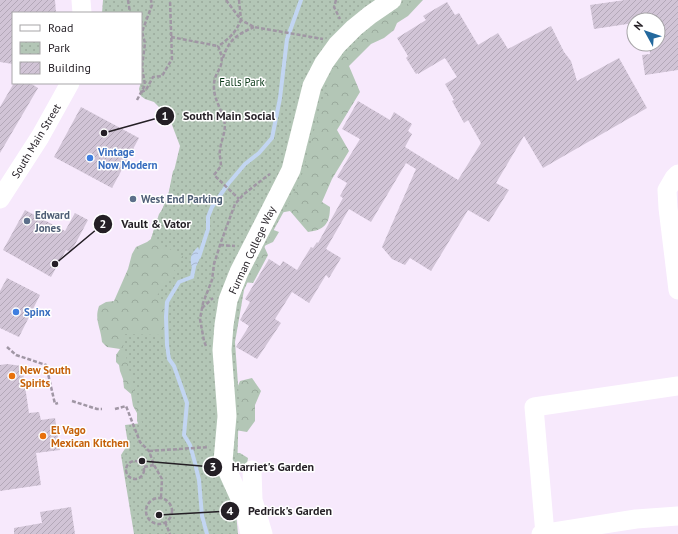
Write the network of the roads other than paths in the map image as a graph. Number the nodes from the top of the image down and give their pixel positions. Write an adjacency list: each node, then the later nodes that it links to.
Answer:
1 (81, 0): 3 (street)
2 (392, 0): 10 (street, Furman College Way)
3 (82, 12)
4 (69, 84): 6 (street, South Main Street)
5 (678, 174): 7 (street)
6 (0, 199)
7 (678, 290)
8 (678, 386): 15 (street)
9 (252, 470): 10 (street)
10 (247, 501): 12 (street, Furman College Way); 13 (street, Furman College Way)
11 (678, 516): 15 (street)
12 (250, 534)
13 (263, 534)
14 (541, 534): 15 (street)
15 (545, 534)

